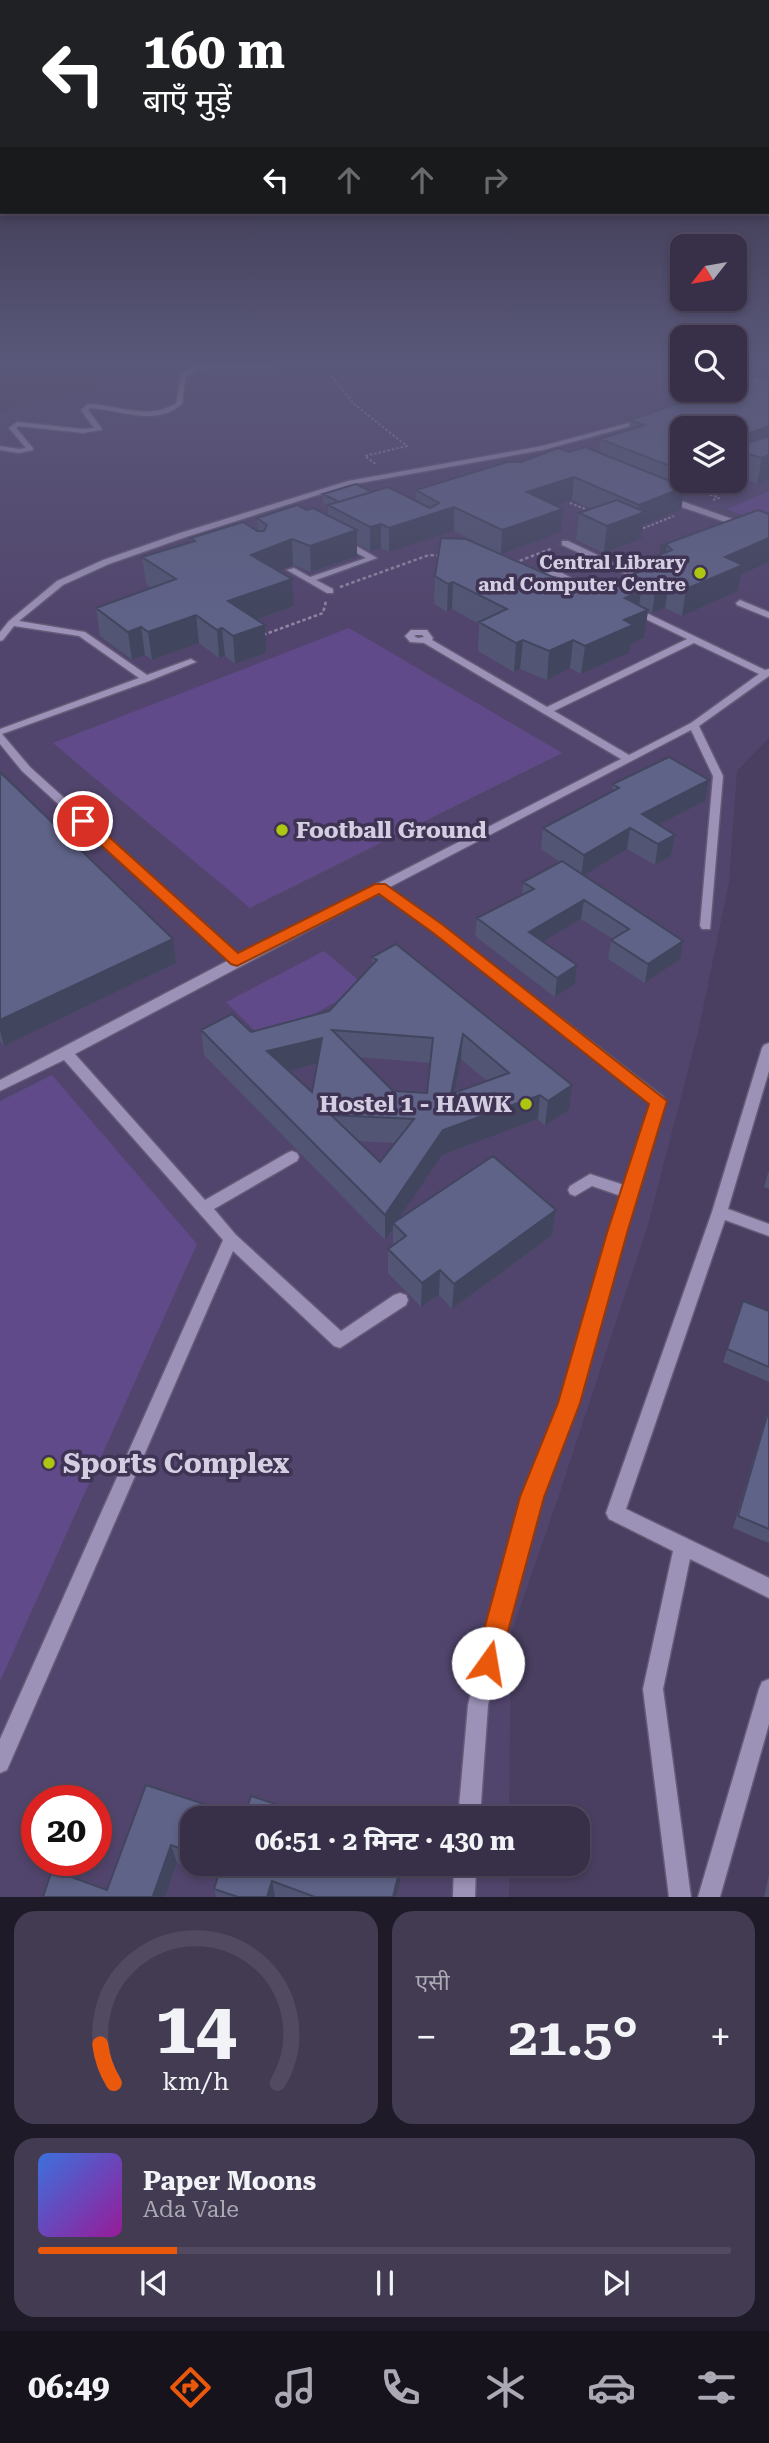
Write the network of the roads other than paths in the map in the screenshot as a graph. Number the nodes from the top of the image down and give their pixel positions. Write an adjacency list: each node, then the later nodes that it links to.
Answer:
1 (0, 448): 2 (street)
2 (30, 448)
3 (543, 448): 4 (lane); 5 (street)
4 (556, 453)
5 (475, 461): 6 (street); 7 (street)
6 (485, 466)
7 (436, 467): 8 (street); 9 (street)
8 (447, 472)
9 (348, 483): 10 (street); 12 (street)
10 (358, 488)
11 (656, 494): 15 (lane)
12 (274, 506): 13 (lane); 14 (street)
13 (291, 514)
14 (183, 535): 17 (street); 19 (street)
15 (769, 535)
16 (339, 540): 24 (lane)
17 (193, 541)
18 (565, 543): 23 (street)
19 (128, 554): 20 (street); 30 (street)
20 (138, 559)
21 (291, 570): 24 (lane)
22 (524, 574): 26 (street)
23 (654, 578)
24 (309, 580): 25 (street)
25 (330, 591)
26 (594, 592)
27 (740, 603): 29 (lane)
28 (620, 604): 34 (street)
29 (769, 615)
30 (12, 623): 32 (street); 33 (street)
31 (94, 630): 32 (street)
32 (82, 634): 38 (street)
33 (0, 638)
34 (695, 639): 37 (street); 39 (street)
35 (425, 640): 39 (street)
36 (191, 662): 38 (street)
37 (767, 673): 40 (street)
38 (146, 679): 41 (street)
39 (548, 710): 42 (street)
40 (694, 725): 42 (street); 44 (street)
41 (0, 734): 45 (street)
42 (626, 758): 43 (street)
43 (380, 888): 45 (street); 51 (lane)
44 (706, 926)
45 (237, 961): 46 (street)
46 (66, 1053): 48 (street); 52 (street)
47 (767, 1058): 53 (street)
48 (0, 1086)
49 (292, 1157): 52 (street)
50 (575, 1190): 51 (lane)
51 (630, 1193): 61 (lane)
52 (203, 1208): 55 (street)
53 (720, 1212): 54 (street); 57 (street)
54 (769, 1230)
55 (231, 1239): 56 (street); 60 (street)
56 (400, 1300)
57 (683, 1546): 58 (street); 64 (street)
58 (769, 1588)
59 (769, 1689): 65 (street)
60 (0, 1763)
61 (470, 1806)
62 (465, 1876): 63 (street)
63 (464, 1897)
64 (680, 1897)
65 (709, 1897)

